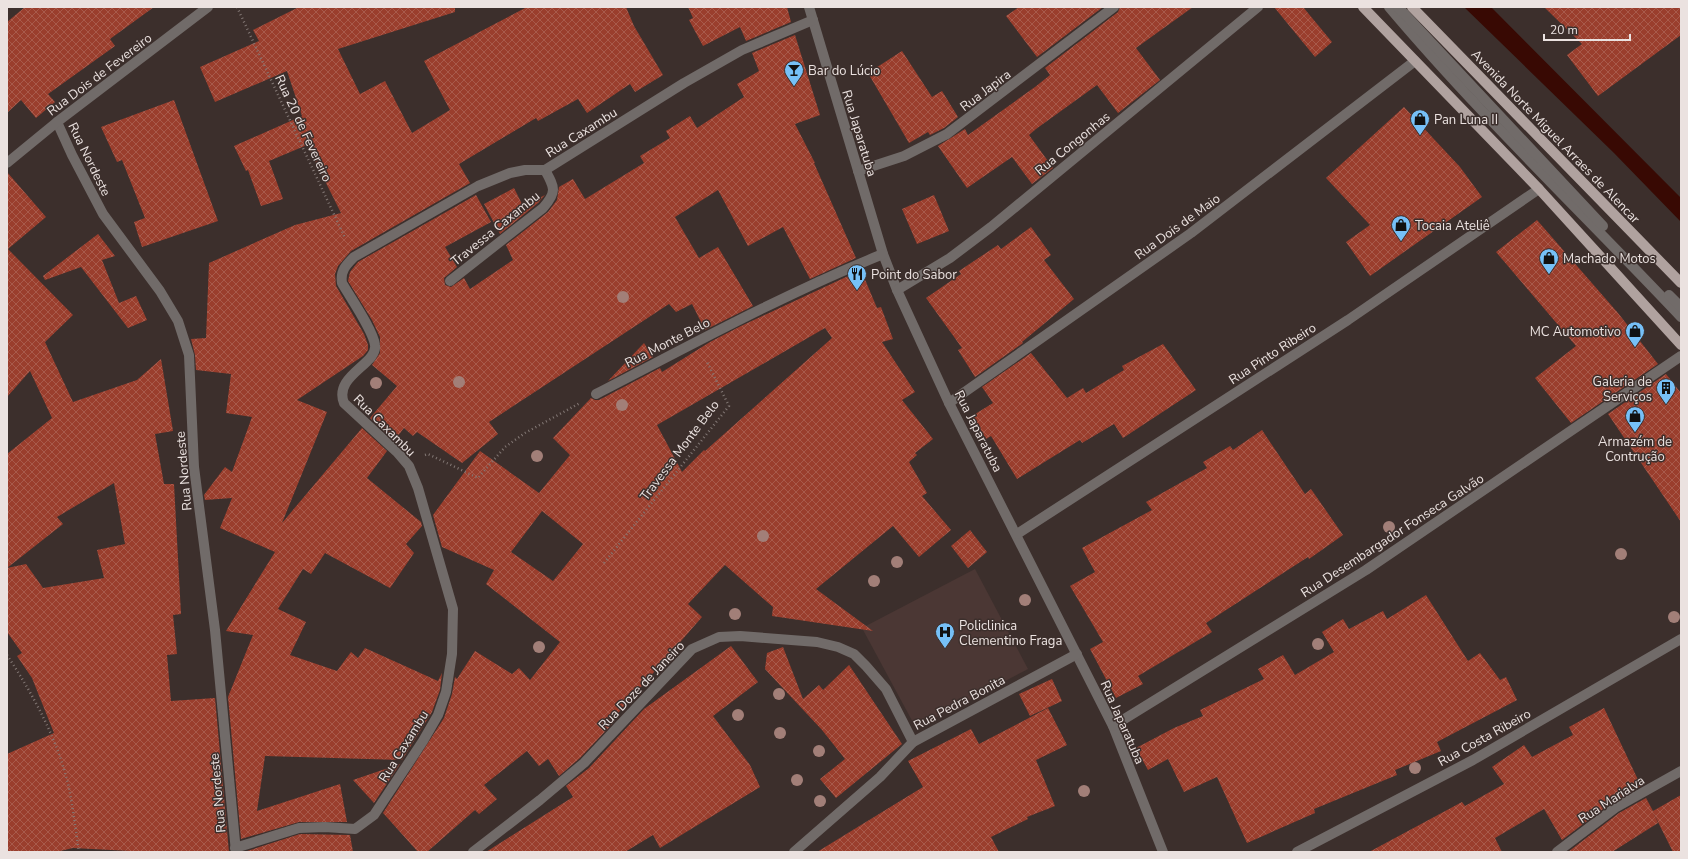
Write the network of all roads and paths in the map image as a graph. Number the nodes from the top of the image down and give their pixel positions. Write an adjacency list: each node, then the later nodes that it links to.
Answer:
1 (208, 7): 12 (street, Rua Dois de Fevereiro)
2 (237, 7): 18 (path, Rua 20 de Fevereiro)
3 (809, 7): 10 (street, Rua Japaratuba)
4 (1114, 7): 15 (street, Rua Japira)
5 (1258, 7): 21 (street, Rua Congonhas)
6 (1362, 7): 11 (main road)
7 (1389, 7): 23 (street)
8 (1398, 7): 22 (street)
9 (1412, 7): 20 (main road, Avenida Norte Miguel Arraes de Alencar)
10 (813, 20): 14 (street, Rua Caxambu); 15 (street, Rua Japaratuba)
11 (1414, 61): 16 (main road); 28 (street, Rua Dois de Maio)
12 (57, 122): 13 (street, Rua Dois de Fevereiro); 38 (street, Rua Nordeste)
13 (7, 163)
14 (545, 170): 18 (street, Rua Caxambu); 19 (street, Travessa Caxambu)
15 (858, 171): 17 (street, Rua Japaratuba)
16 (1539, 189): 25 (main road); 30 (street, Rua Pinto Ribeiro)
17 (883, 254): 21 (street, Rua Japaratuba); 24 (street, Rua Monte Belo)
18 (354, 257): 29 (street, Rua Caxambu)
19 (450, 281)
20 (1681, 283)
21 (897, 290): 28 (street, Rua Japaratuba)
22 (1681, 307)
23 (1681, 317)
24 (698, 341): 27 (street, Rua Monte Belo); 31 (path, Travessa Monte Belo)
25 (1681, 346)
26 (1681, 356): 35 (street, Rua Desembargador Fonseca Galvão)
27 (596, 394): 29 (path)
28 (949, 403): 30 (street, Rua Japaratuba)
29 (409, 466): 38 (street, Rua Caxambu)
30 (1017, 534): 33 (street, Rua Japaratuba)
31 (604, 563)
32 (1681, 639): 43 (street, Rua Costa Ribeiro)
33 (1077, 654): 35 (street, Rua Japaratuba); 36 (street, Rua Pedra Bonita)
34 (7, 655): 39 (path)
35 (1113, 726): 42 (street, Rua Japaratuba)
36 (913, 742): 40 (street, Rua Doze de Janeiro); 41 (street, Rua Pedra Bonita)
37 (1681, 771): 44 (street, Rua Marialva)
38 (235, 850)
39 (80, 852)
40 (473, 852)
41 (794, 852)
42 (1163, 852)
43 (1297, 852)
44 (1557, 852)

